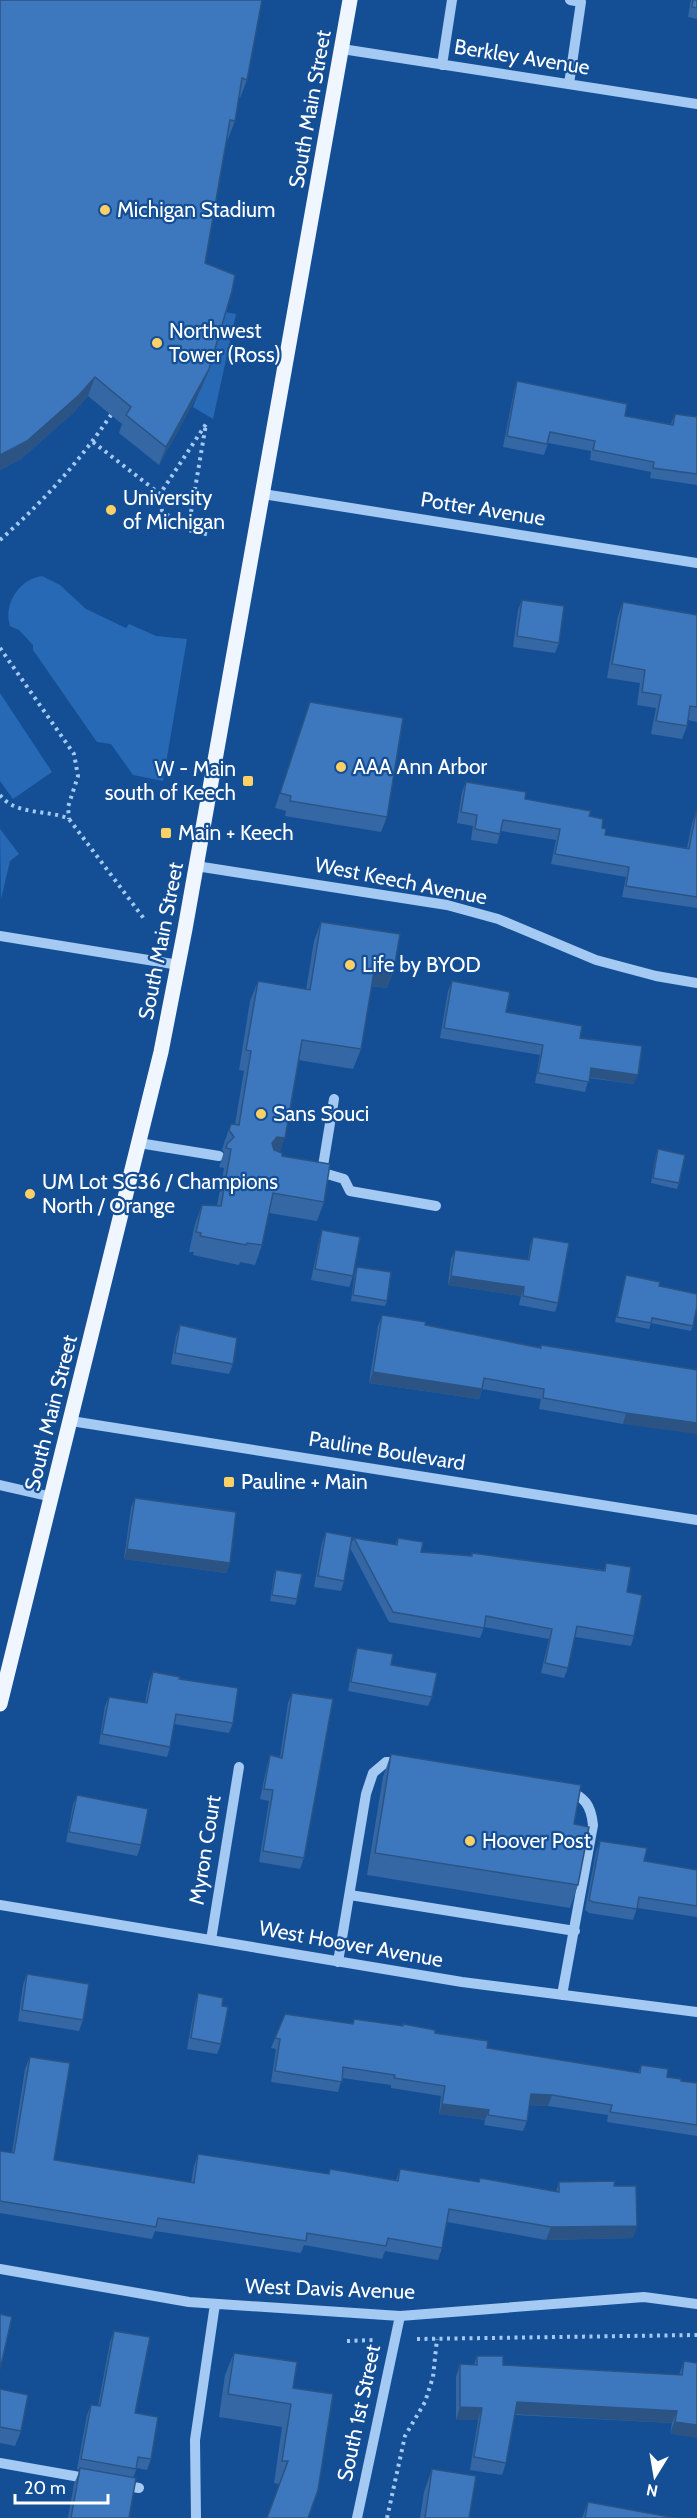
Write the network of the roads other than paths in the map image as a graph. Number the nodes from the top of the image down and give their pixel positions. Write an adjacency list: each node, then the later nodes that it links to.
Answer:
1 (350, 0): 4 (main road, South Main Street)
2 (452, 0): 5 (street)
3 (570, 0): 6 (street)
4 (342, 49): 5 (street, Berkley Avenue); 8 (main road, South Main Street)
5 (442, 65): 6 (street, Berkley Avenue)
6 (569, 84): 7 (street, Berkley Avenue)
7 (697, 104)
8 (262, 494): 9 (street, Potter Avenue); 10 (main road, South Main Street)
9 (697, 562)
10 (196, 866): 12 (main road, South Main Street); 13 (street, West Keech Avenue)
11 (0, 936): 12 (street)
12 (178, 965): 15 (main road, South Main Street)
13 (697, 982)
14 (334, 1099): 18 (street)
15 (139, 1143): 16 (street); 20 (main road, South Main Street)
16 (219, 1156)
17 (302, 1169): 18 (street)
18 (322, 1172): 19 (street)
19 (436, 1206)
20 (71, 1421): 22 (main road, South Main Street); 23 (street, Pauline Boulevard)
21 (0, 1485): 22 (street)
22 (52, 1497): 24 (main road, South Main Street)
23 (697, 1520)
24 (0, 1704)
25 (414, 1764): 28 (street)
26 (239, 1767): 31 (street, Myron Court)
27 (556, 1788): 30 (street)
28 (350, 1895): 30 (street); 32 (street)
29 (0, 1905): 31 (street, West Hoover Avenue)
30 (575, 1931): 33 (street)
31 (211, 1940): 32 (street, West Hoover Avenue)
32 (338, 1962): 33 (street, West Hoover Avenue)
33 (562, 1995): 34 (street, West Hoover Avenue)
34 (697, 2012)
35 (0, 2269): 36 (street, West Davis Avenue)
36 (215, 2304): 38 (street, West Davis Avenue); 41 (street)
37 (697, 2304): 38 (street, West Davis Avenue)
38 (400, 2316): 42 (street, South 1st Street)
39 (0, 2463): 40 (street)
40 (140, 2488)
41 (196, 2518)
42 (357, 2518)

